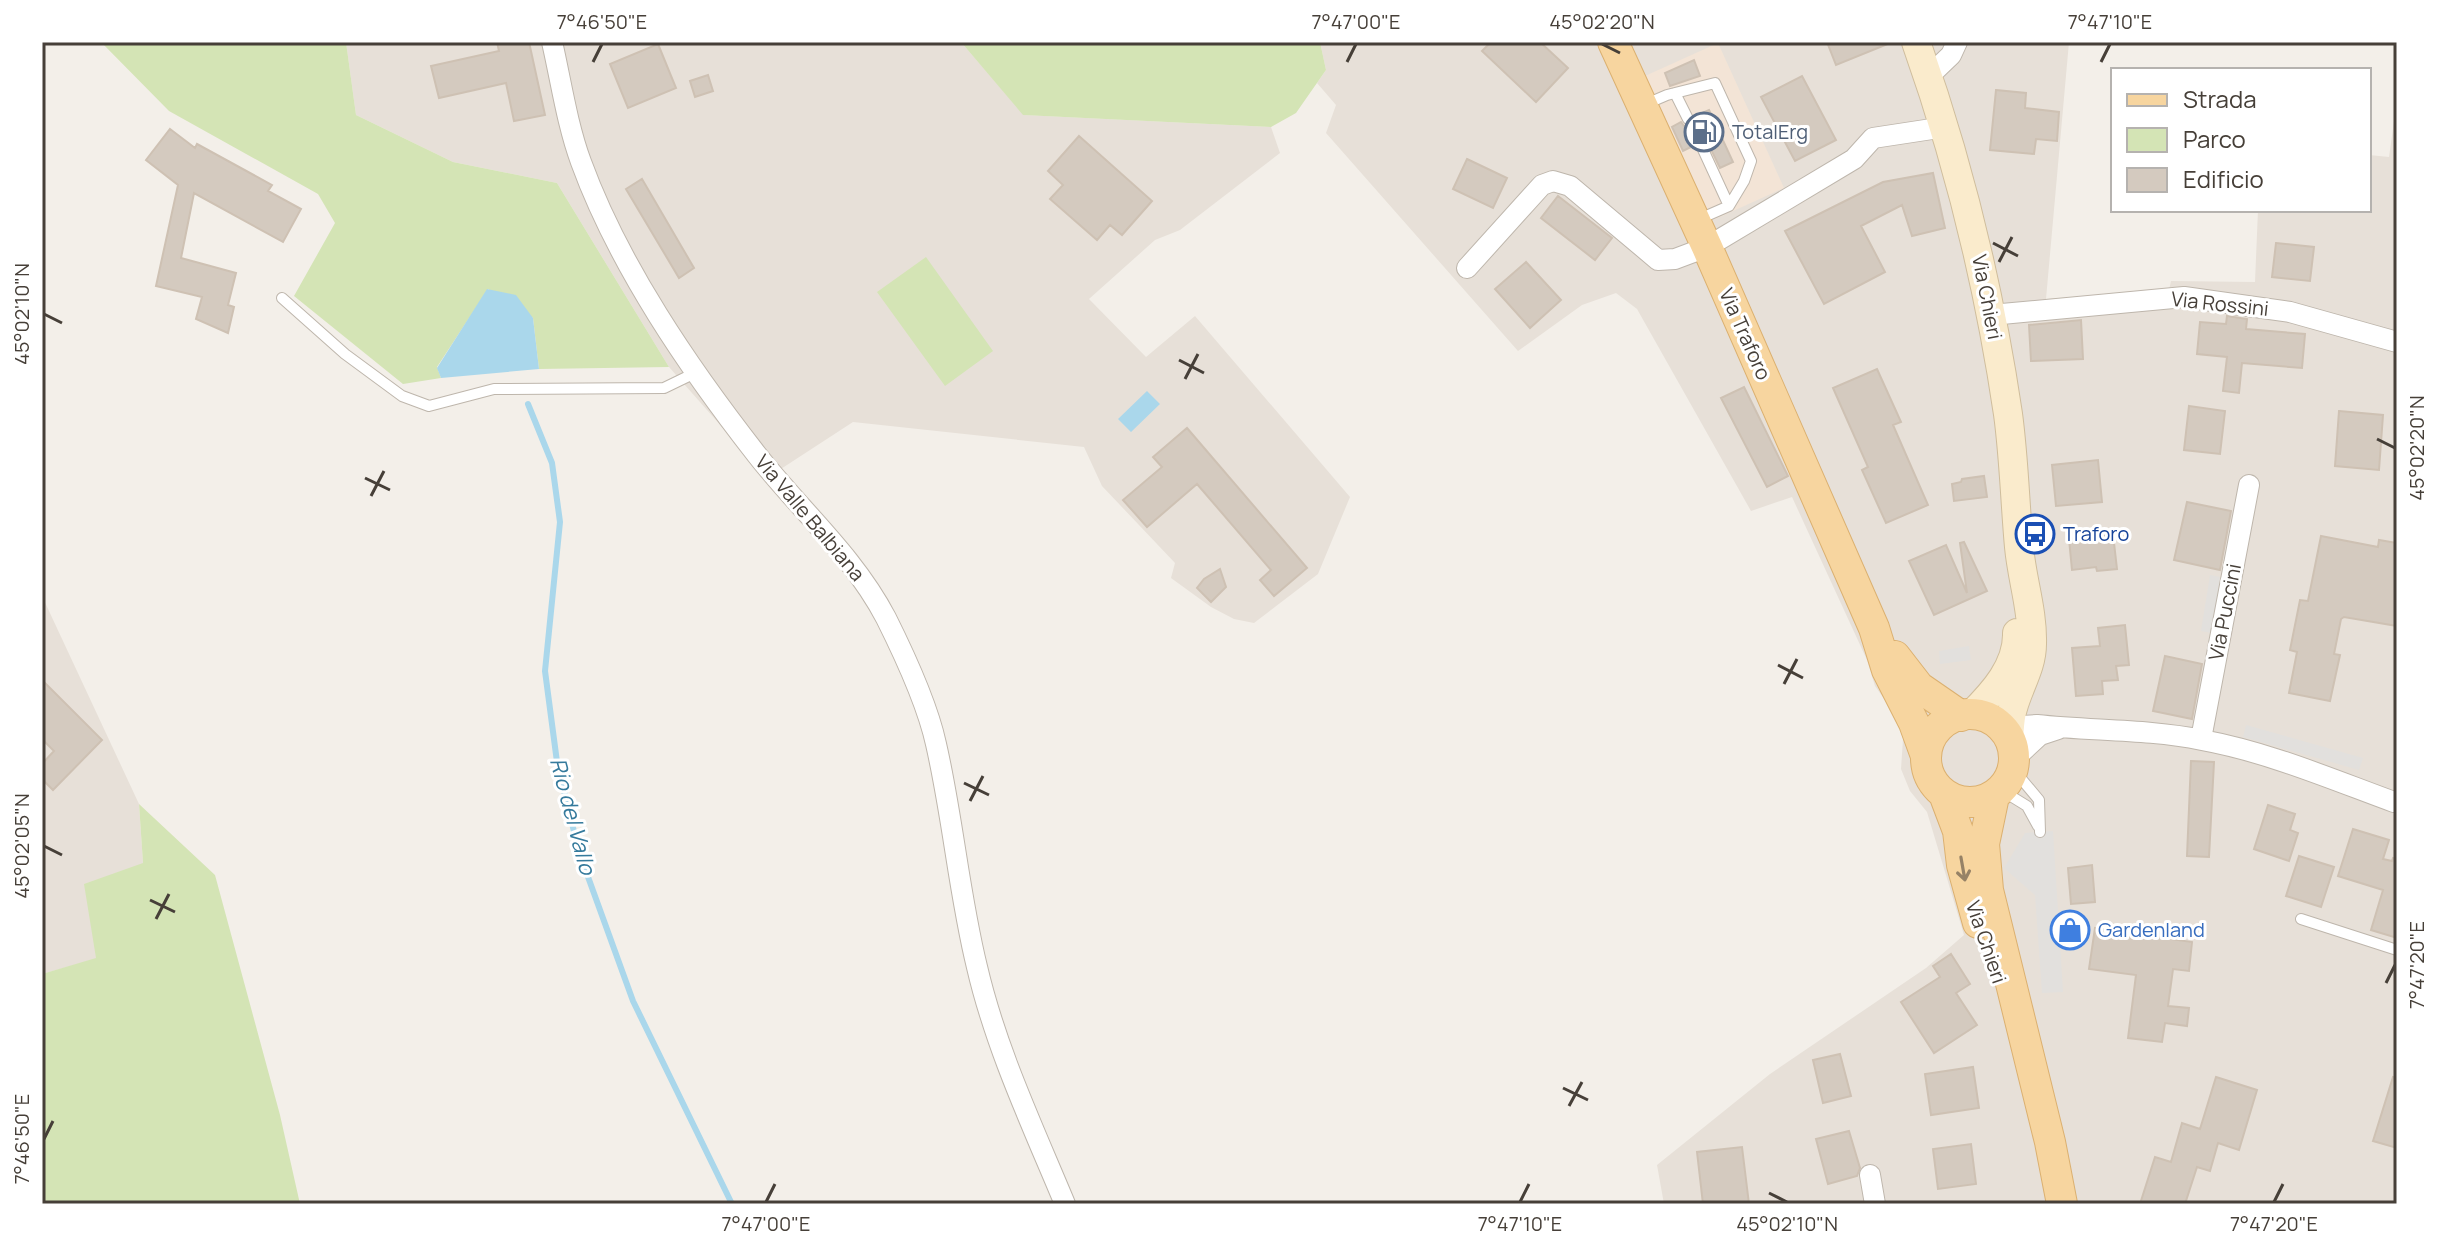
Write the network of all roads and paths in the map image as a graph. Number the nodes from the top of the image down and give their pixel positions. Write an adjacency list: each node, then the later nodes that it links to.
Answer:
1 (552, 42): 17 (street, Via Valle Balbiana)
2 (1613, 42): 7 (main road, Via Traforo)
3 (1916, 42): 5 (main road, Via Chieri)
4 (1957, 42): 5 (street)
5 (1928, 77): 9 (main road, Via Chieri)
6 (1675, 93): 7 (lane); 8 (lane); 11 (lane)
7 (1642, 106): 12 (main road, Via Traforo)
8 (1688, 119)
9 (1945, 127): 12 (street); 15 (main road, Via Chieri)
10 (1700, 143): 11 (lane)
11 (1729, 206): 12 (lane)
12 (1701, 234): 13 (street); 20 (main road, Via Traforo)
13 (1467, 268)
14 (282, 298): 17 (lane)
15 (1991, 315): 16 (street, Via Rossini); 19 (main road, Via Chieri)
16 (2397, 342)
17 (697, 372): 31 (street, Via Valle Balbiana)
18 (2249, 485): 22 (street, Via Puccini)
19 (2020, 561): 21 (main road, Via Chieri); 24 (main road, Via Chieri)
20 (1874, 628): 21 (main road, Via Traforo); 23 (main road, Via Traforo)
21 (1967, 715): 23 (main road); 24 (main road)
22 (2201, 739): 24 (street); 26 (street)
23 (1926, 756): 25 (main road)
24 (2006, 770): 24 (lane); 25 (main road); 29 (main road, Via Chieri)
25 (1944, 794): 29 (main road, Via Chieri, one-way to 29)
26 (2394, 802)
27 (2301, 919): 28 (lane)
28 (2397, 950)
29 (2024, 1042): 33 (main road, Via Chieri)
30 (1870, 1175): 32 (street)
31 (1065, 1204)
32 (1875, 1204)
33 (2062, 1204)

